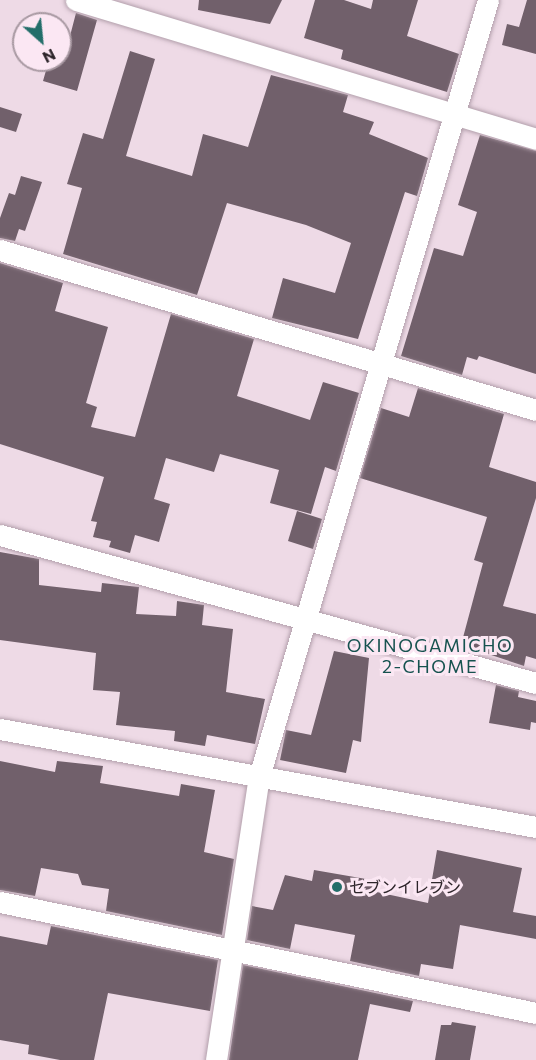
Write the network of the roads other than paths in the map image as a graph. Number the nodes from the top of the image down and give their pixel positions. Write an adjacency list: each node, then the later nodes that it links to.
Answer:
1 (76, 0): 3 (street)
2 (488, 0): 3 (street)
3 (455, 115): 4 (street); 6 (street)
4 (536, 139)
5 (0, 250): 6 (street)
6 (381, 363): 7 (street); 9 (street)
7 (536, 410)
8 (0, 535): 9 (street)
9 (304, 620): 10 (street); 12 (street)
10 (536, 683)
11 (0, 729): 12 (street)
12 (259, 777): 13 (street); 15 (street)
13 (536, 827)
14 (0, 902): 15 (street)
15 (234, 951): 16 (street); 17 (street)
16 (536, 1013)
17 (216, 1060)

